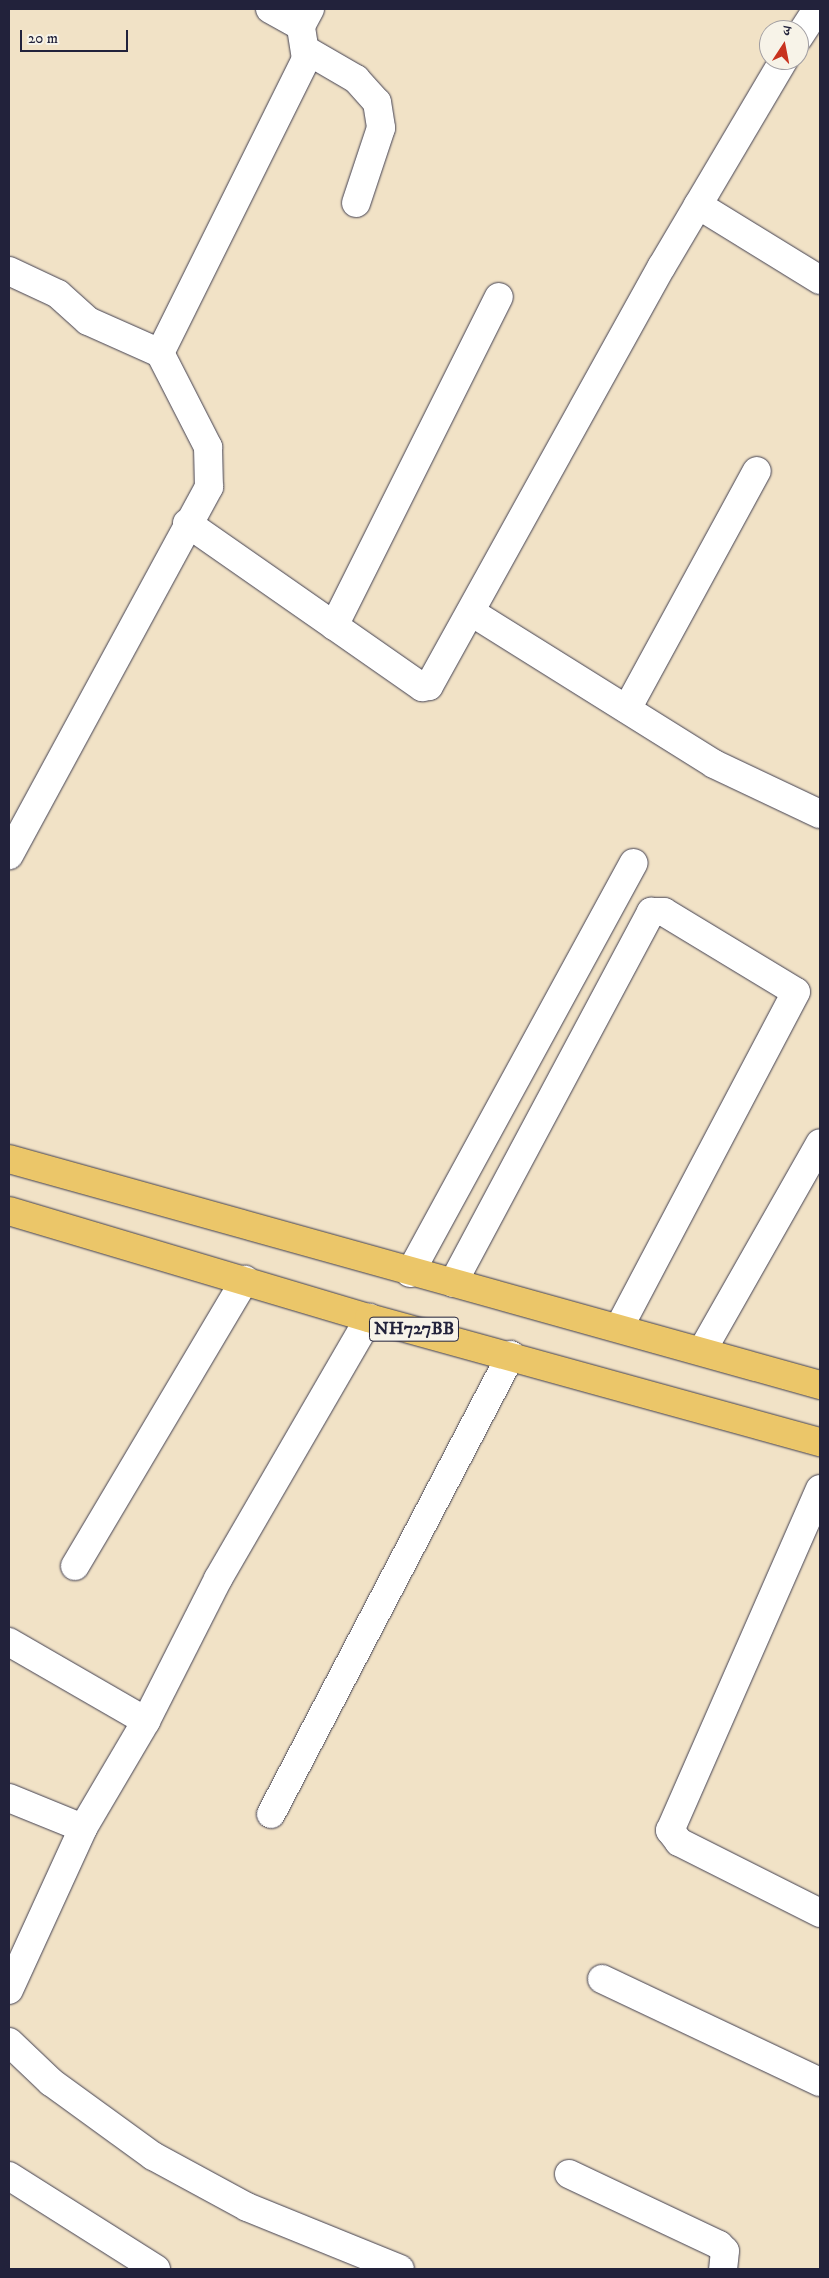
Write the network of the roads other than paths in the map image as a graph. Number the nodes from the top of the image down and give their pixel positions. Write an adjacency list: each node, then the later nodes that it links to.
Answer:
1 (270, 9): 4 (street)
2 (817, 9): 3 (street)
3 (809, 21)
4 (306, 28): 6 (street); 11 (street)
5 (778, 70): 7 (street)
6 (356, 204)
7 (698, 205): 9 (street); 14 (street)
8 (9, 272): 11 (street)
9 (820, 280)
10 (499, 297): 15 (street)
11 (160, 352): 13 (street)
12 (757, 471): 16 (street)
13 (187, 523): 15 (street); 18 (street)
14 (471, 612): 15 (street); 16 (street)
15 (334, 626)
16 (627, 709): 17 (street)
17 (820, 814)
18 (9, 855)
19 (634, 863): 23 (street)
20 (820, 1142): 28 (street)
21 (9, 1158): 23 (highway, NH727BB)
22 (9, 1211): 24 (highway, NH727BB)
23 (410, 1272): 25 (highway, NH727BB)
24 (244, 1280): 26 (highway, NH727BB); 33 (street)
25 (453, 1283): 27 (highway, NH727BB); 27 (street)
26 (369, 1318): 29 (highway, NH727BB); 35 (street)
27 (619, 1328): 28 (highway, NH727BB)
28 (702, 1351): 30 (highway, NH727BB)
29 (512, 1355): 31 (highway, NH727BB); 37 (street)
30 (820, 1385)
31 (820, 1442)
32 (820, 1489): 39 (street)
33 (75, 1566)
34 (9, 1642): 35 (street)
35 (146, 1722): 38 (street)
36 (9, 1798): 38 (street)
37 (271, 1814)
38 (83, 1828): 40 (street)
39 (820, 1913)
40 (19, 1943): 42 (street)
41 (602, 1979): 44 (street)
42 (9, 1990)
43 (9, 2042): 48 (street)
44 (820, 2082)
45 (569, 2174): 49 (street)
46 (9, 2176): 47 (street)
47 (156, 2269)
48 (400, 2269)
49 (723, 2269)

